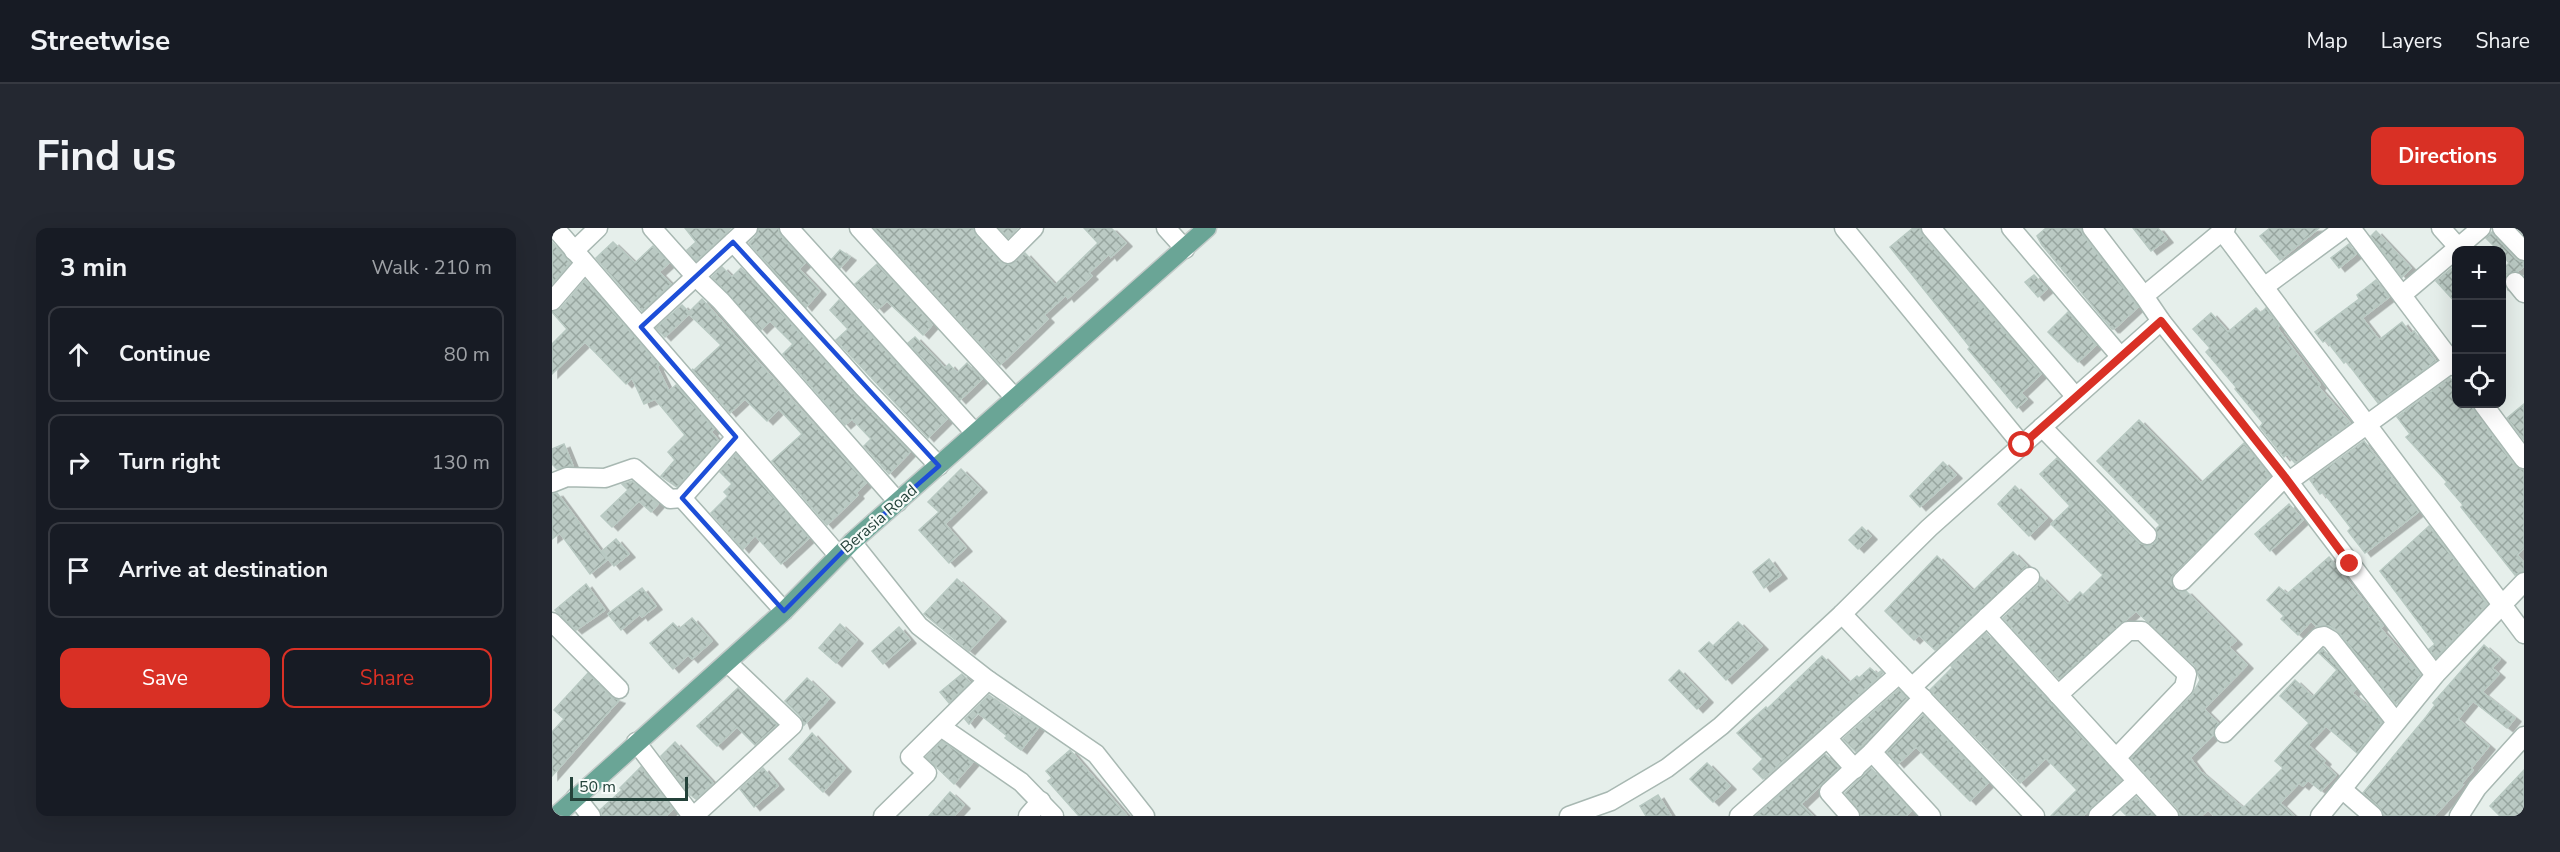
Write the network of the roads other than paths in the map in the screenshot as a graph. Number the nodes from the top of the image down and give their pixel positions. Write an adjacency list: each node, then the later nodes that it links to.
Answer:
1 (555, 228): 27 (street)
2 (598, 228): 27 (street)
3 (652, 228): 28 (street)
4 (748, 228): 21 (street)
5 (789, 228): 43 (street)
6 (859, 228): 39 (street)
7 (984, 228): 8 (street)
8 (1034, 228)
9 (1166, 228): 24 (street)
10 (1207, 228): 24 (main road, Berasia Road)
11 (1931, 228): 38 (street)
12 (2012, 228): 35 (street)
13 (2092, 228): 30 (street)
14 (2344, 228): 29 (street)
15 (2351, 228): 31 (street)
16 (2441, 228): 22 (street)
17 (2481, 228): 23 (street)
18 (2502, 228): 25 (street)
19 (1848, 229): 45 (street)
20 (2224, 229): 29 (street); 30 (street)
21 (733, 242): 28 (street); 47 (street)
22 (2457, 246)
23 (2459, 246)
24 (1185, 249): 39 (main road, Berasia Road)
25 (2524, 251)
26 (2452, 252): 31 (street)
27 (579, 257): 32 (street); 34 (street)
28 (696, 277): 34 (street); 51 (street)
29 (2264, 287): 41 (street)
30 (2144, 296): 33 (street)
31 (2402, 296): 36 (street)
32 (552, 301)
33 (2161, 321): 35 (street); 48 (street)
34 (641, 327): 44 (street)
35 (2120, 356): 38 (street)
36 (2452, 360)
37 (2452, 366): 41 (street)
38 (2075, 396): 42 (street)
39 (1014, 398): 43 (main road, Berasia Road)
40 (2486, 408): 46 (street)
41 (2366, 425): 48 (street); 58 (street)
42 (2042, 427): 45 (street); 52 (street)
43 (975, 433): 47 (main road, Berasia Road)
44 (736, 437): 50 (street); 54 (street)
45 (2022, 445): 60 (street)
46 (2523, 455)
47 (939, 466): 51 (main road, Berasia Road)
48 (2286, 480): 56 (street); 65 (street)
49 (552, 483): 50 (street)
50 (682, 498): 59 (street)
51 (898, 502): 53 (main road, Berasia Road)
52 (2147, 535)
53 (852, 542): 54 (main road, Berasia Road); 66 (street)
54 (838, 555): 59 (main road, Berasia Road)
55 (2030, 577): 61 (street)
56 (2182, 581)
57 (2524, 582): 58 (street)
58 (2501, 606): 63 (street); 65 (street)
59 (784, 611): 64 (main road, Berasia Road)
60 (1842, 614): 67 (street); 83 (street)
61 (1987, 617): 67 (street); 69 (street)
62 (552, 622): 68 (street)
63 (2524, 634)
64 (728, 663): 75 (main road, Berasia Road); 86 (street)
65 (2435, 675): 70 (street)
66 (988, 680): 71 (street); 90 (street)
67 (1911, 686): 74 (street); 76 (street); 95 (street)
68 (619, 689)
69 (2058, 695): 77 (street); 77 (street)
70 (2396, 722): 72 (street); 80 (street)
71 (941, 727): 82 (street); 87 (street)
72 (2224, 733)
73 (2524, 736): 100 (street)
74 (1828, 739): 78 (street); 92 (street)
75 (636, 742): 81 (main road, Berasia Road); 86 (street)
76 (1872, 752): 78 (street); 94 (street)
77 (2116, 758): 79 (street)
78 (1855, 769): 93 (street)
79 (2137, 781): 96 (street); 97 (street)
80 (2342, 789): 98 (street); 99 (street)
81 (576, 797): 84 (main road, Berasia Road); 85 (street)
82 (1041, 801): 88 (street); 89 (street)
83 (1614, 809): 91 (street)
84 (556, 816)
85 (591, 816)
86 (693, 816)
87 (883, 816)
88 (1028, 816)
89 (1054, 816)
90 (1144, 816)
91 (1569, 816)
92 (1739, 816)
93 (1850, 816)
94 (1931, 816)
95 (2035, 816)
96 (2098, 816)
97 (2169, 816)
98 (2320, 816)
99 (2373, 816)
100 (2459, 816)

